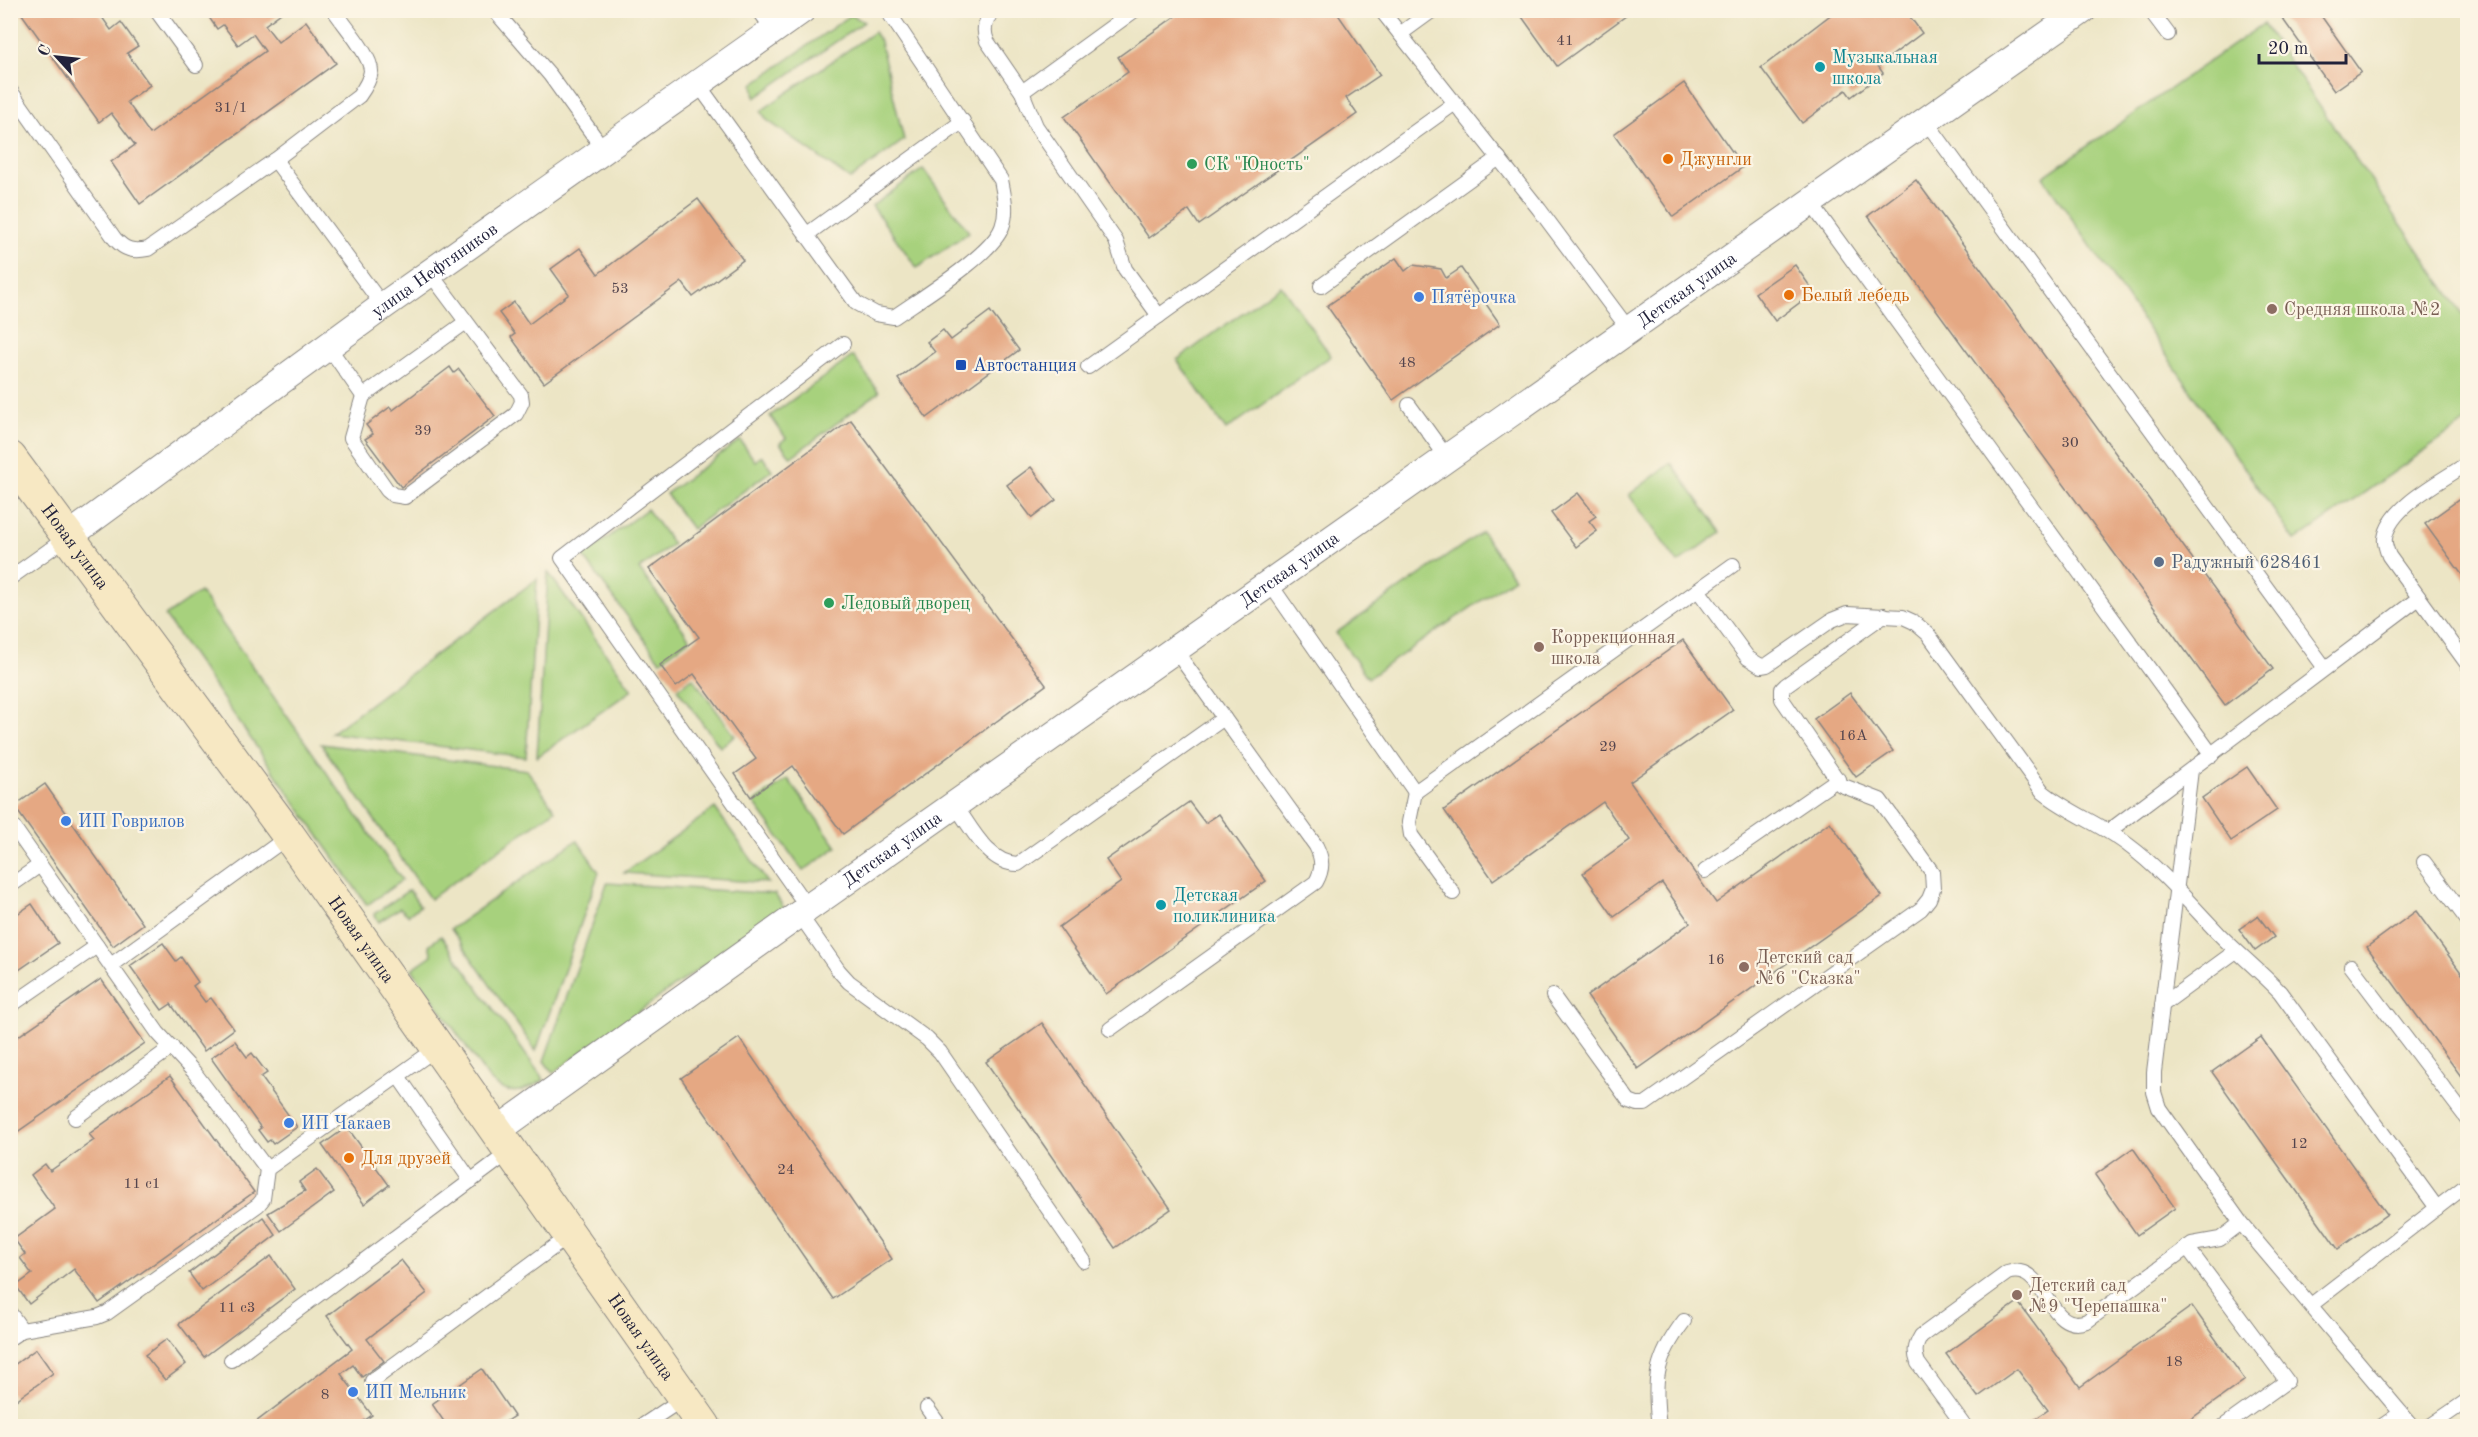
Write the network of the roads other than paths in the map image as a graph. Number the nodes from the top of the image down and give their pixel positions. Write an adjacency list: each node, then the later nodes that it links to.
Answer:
1 (156, 10): 15 (lane)
2 (334, 10): 24 (lane)
3 (494, 10): 22 (lane)
4 (802, 10): 12 (street, улица Нефтяников)
5 (887, 10): 20 (lane)
6 (993, 10): 18 (lane)
7 (1135, 10): 18 (lane)
8 (1381, 10): 13 (lane)
9 (1432, 10): 13 (lane)
10 (2083, 10): 21 (street, Детская улица)
11 (2150, 10): 14 (lane)
12 (766, 21): 16 (street, улица Нефтяников)
13 (1400, 34): 19 (lane)
14 (2168, 34)
15 (196, 65)
16 (698, 84): 22 (street, улица Нефтяников); 26 (lane)
17 (10, 90): 24 (lane)
18 (1022, 92): 30 (lane)
19 (1455, 103): 23 (lane); 30 (lane)
20 (963, 120): 26 (lane); 26 (lane)
21 (1925, 120): 25 (street, Детская улица); 50 (lane)
22 (604, 150): 27 (street, улица Нефтяников)
23 (1499, 158): 28 (lane); 32 (lane)
24 (275, 160): 29 (lane)
25 (1810, 202): 32 (street, Детская улица); 52 (lane)
26 (806, 235)
27 (430, 273): 29 (street, улица Нефтяников); 31 (lane)
28 (1321, 286)
29 (383, 306): 34 (street, улица Нефтяников)
30 (1159, 316): 35 (lane)
31 (466, 322): 36 (lane); 36 (lane)
32 (1630, 331): 39 (street, Детская улица)
33 (843, 344): 66 (lane)
34 (328, 346): 36 (lane); 41 (street, улица Нефтяников)
35 (1088, 368)
36 (363, 396)
37 (1409, 405): 39 (lane)
38 (10, 459): 41 (street, Новая улица)
39 (1448, 459): 44 (street, Детская улица)
40 (2468, 463): 46 (lane)
41 (69, 536): 43 (lane); 59 (street, Новая улица)
42 (1733, 565): 45 (lane)
43 (10, 578)
44 (1270, 584): 48 (street, Детская улица); 55 (lane)
45 (1698, 590): 47 (lane); 55 (lane)
46 (2419, 598): 49 (lane); 50 (lane)
47 (1884, 615): 54 (lane); 58 (lane)
48 (1175, 650): 51 (lane); 56 (street, Детская улица)
49 (2468, 664)
50 (2325, 668): 52 (lane)
51 (1224, 718): 56 (lane); 75 (lane)
52 (2212, 754): 53 (lane)
53 (2192, 770): 58 (lane); 64 (lane)
54 (1838, 780): 62 (lane); 72 (lane)
55 (1415, 792): 65 (lane)
56 (955, 805): 66 (street, Детская улица)
57 (10, 822): 61 (lane)
58 (2109, 831): 64 (lane)
59 (289, 836): 70 (lane); 77 (street, Новая улица)
60 (2424, 862): 67 (lane)
61 (40, 865): 63 (lane); 68 (lane)
62 (1706, 871)
63 (10, 886)
64 (2176, 890): 69 (lane); 73 (lane)
65 (1453, 892)
66 (804, 911): 81 (street, Детская улица); 89 (lane)
67 (2468, 921)
68 (97, 946): 70 (lane); 74 (lane)
69 (2236, 951): 73 (lane); 85 (lane)
70 (111, 965): 76 (lane)
71 (2351, 966): 80 (lane)
72 (1553, 996)
73 (2162, 1005): 86 (lane)
74 (10, 1006)
75 (1110, 1029)
76 (172, 1047): 79 (lane); 82 (lane)
77 (439, 1047): 78 (lane); 81 (street, Новая улица)
78 (398, 1076): 82 (lane); 83 (lane)
79 (75, 1118)
80 (2468, 1120)
81 (505, 1140): 83 (lane); 87 (street, Новая улица)
82 (267, 1169): 93 (lane)
83 (471, 1181): 95 (lane)
84 (2468, 1184): 85 (lane)
85 (2437, 1208): 90 (lane)
86 (2241, 1223): 88 (lane); 90 (lane)
87 (570, 1235): 96 (lane); 97 (street, Новая улица)
88 (2187, 1247): 105 (lane); 106 (lane)
89 (1084, 1261)
90 (2312, 1305): 100 (lane)
91 (10, 1313): 93 (lane)
92 (1684, 1321): 104 (lane)
93 (22, 1330): 94 (lane)
94 (10, 1338)
95 (231, 1360)
96 (372, 1381)
97 (684, 1398): 101 (lane); 102 (street, Новая улица)
98 (2468, 1400): 109 (lane)
99 (927, 1408): 103 (lane)
100 (2401, 1413): 107 (lane); 108 (lane)
101 (642, 1426)
102 (704, 1426)
103 (940, 1426)
104 (1659, 1426)
105 (1964, 1426)
106 (2224, 1426)
107 (2382, 1426)
108 (2412, 1426)
109 (2430, 1426)

